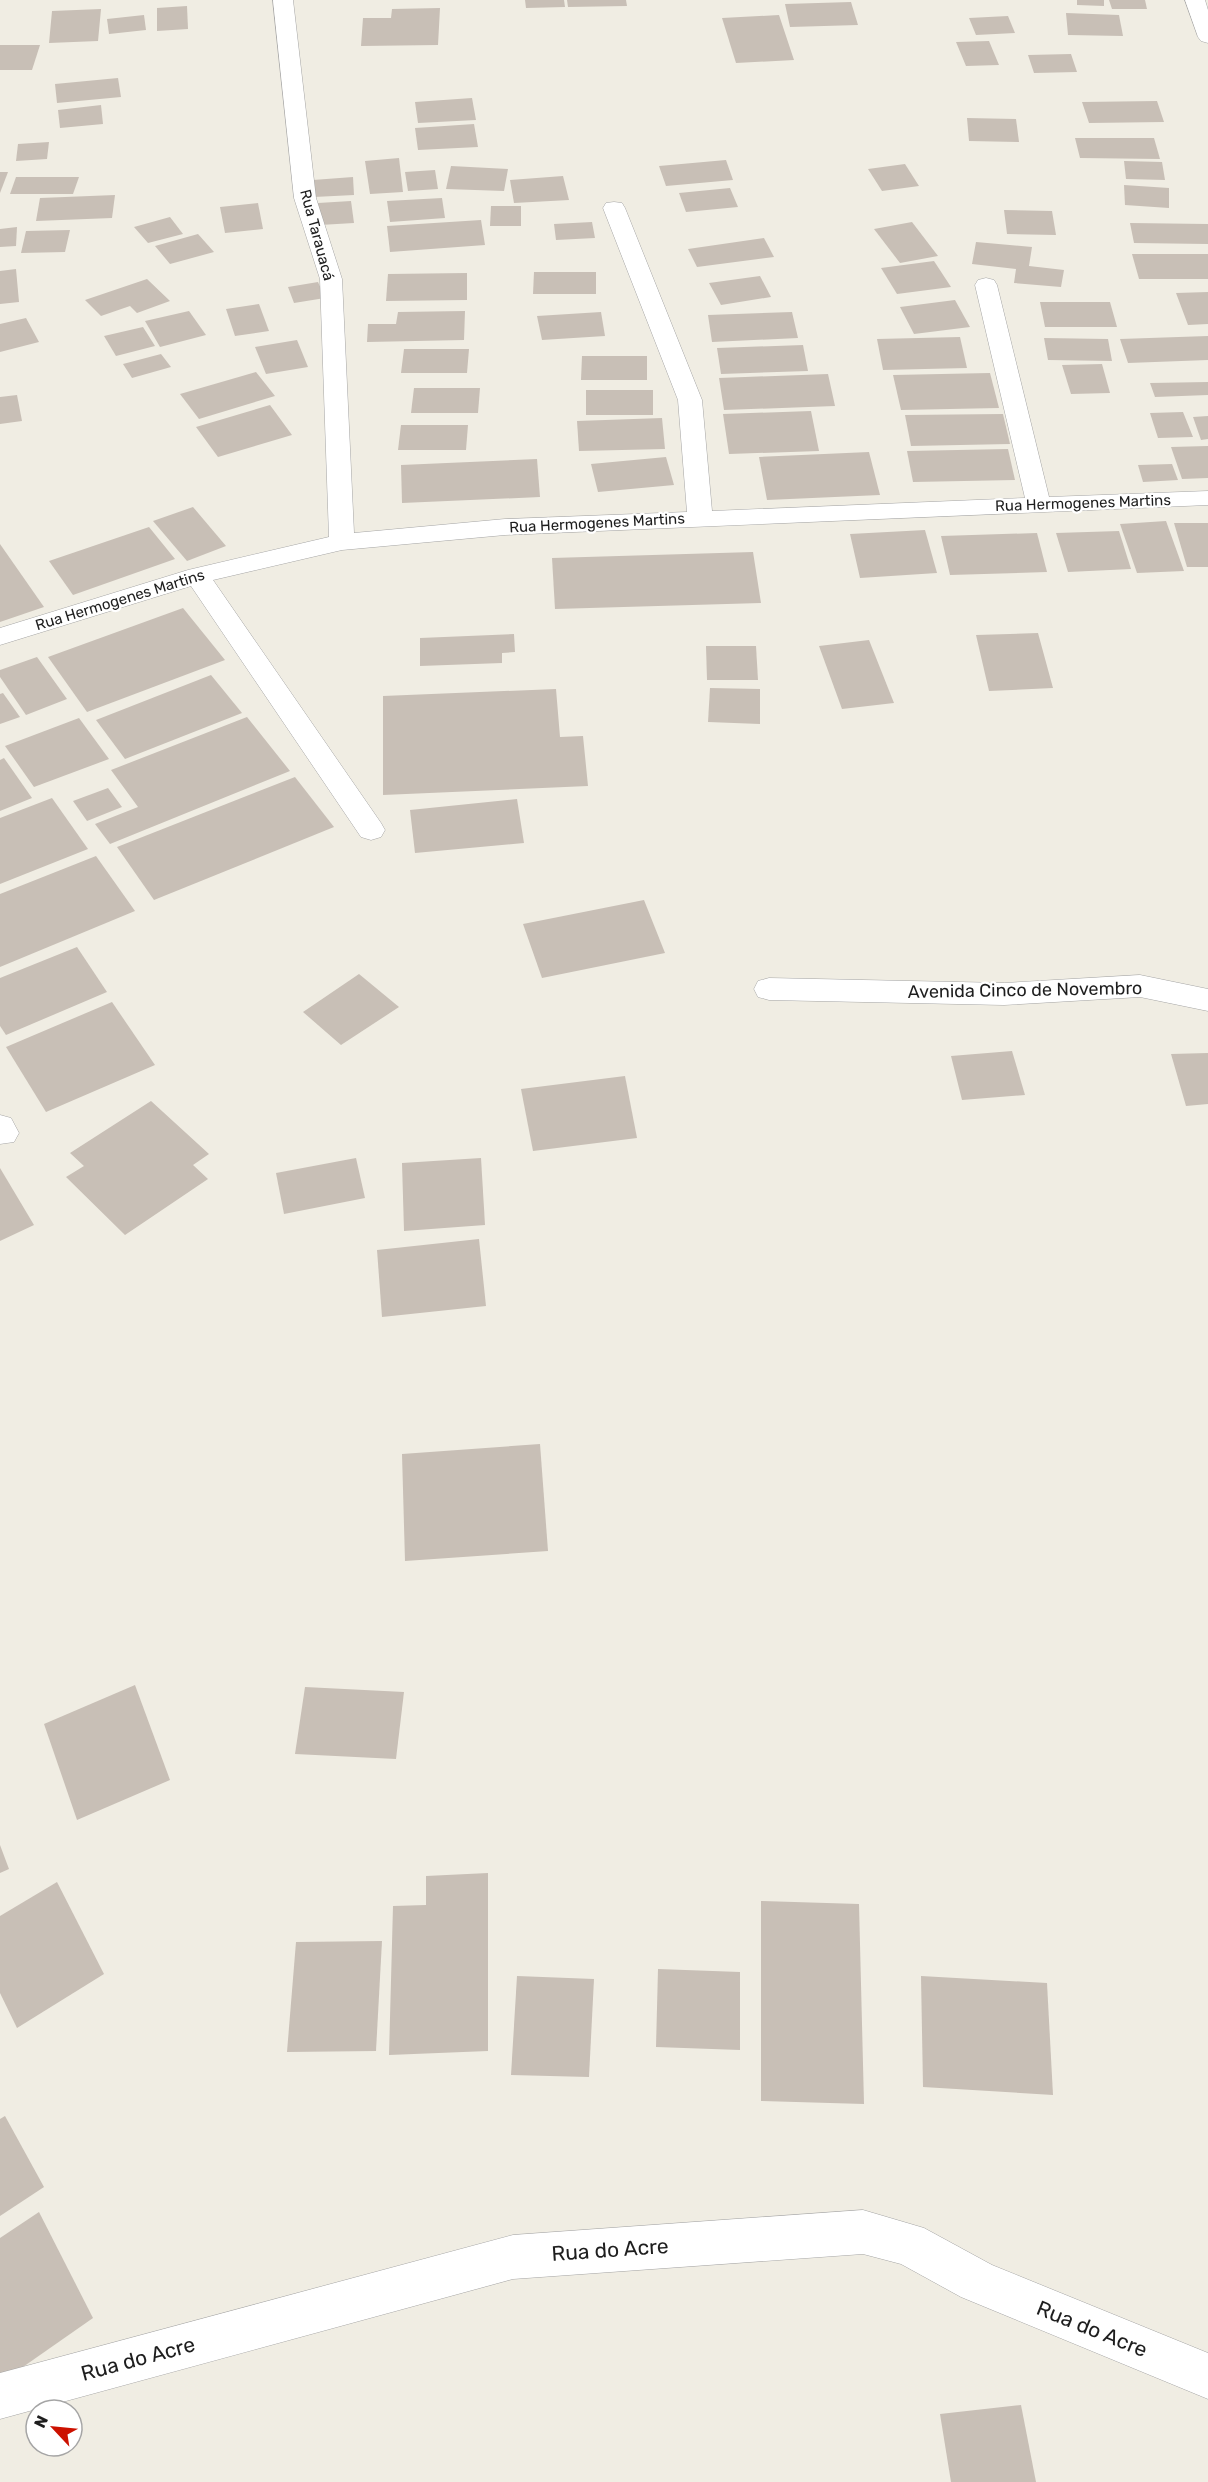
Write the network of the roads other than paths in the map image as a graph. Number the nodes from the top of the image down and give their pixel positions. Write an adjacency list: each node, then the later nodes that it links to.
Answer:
1 (283, 0): 9 (street, Rua Tarauacá)
2 (1195, 0): 3 (street)
3 (1208, 37)
4 (614, 208): 8 (street)
5 (986, 285): 7 (street)
6 (1208, 498): 7 (street, Rua Hermogenes Martins)
7 (1039, 505): 8 (street, Rua Hermogenes Martins)
8 (700, 518): 9 (street, Rua Hermogenes Martins)
9 (342, 542): 10 (street, Rua Hermogenes Martins)
10 (197, 576): 11 (street, Rua Hermogenes Martins); 12 (street)
11 (0, 637)
12 (371, 830)
13 (769, 990): 14 (street, Avenida Cinco de Novembro)
14 (1208, 1000)
15 (1208, 2376): 16 (street, Rua do Acre)
16 (0, 2396)

